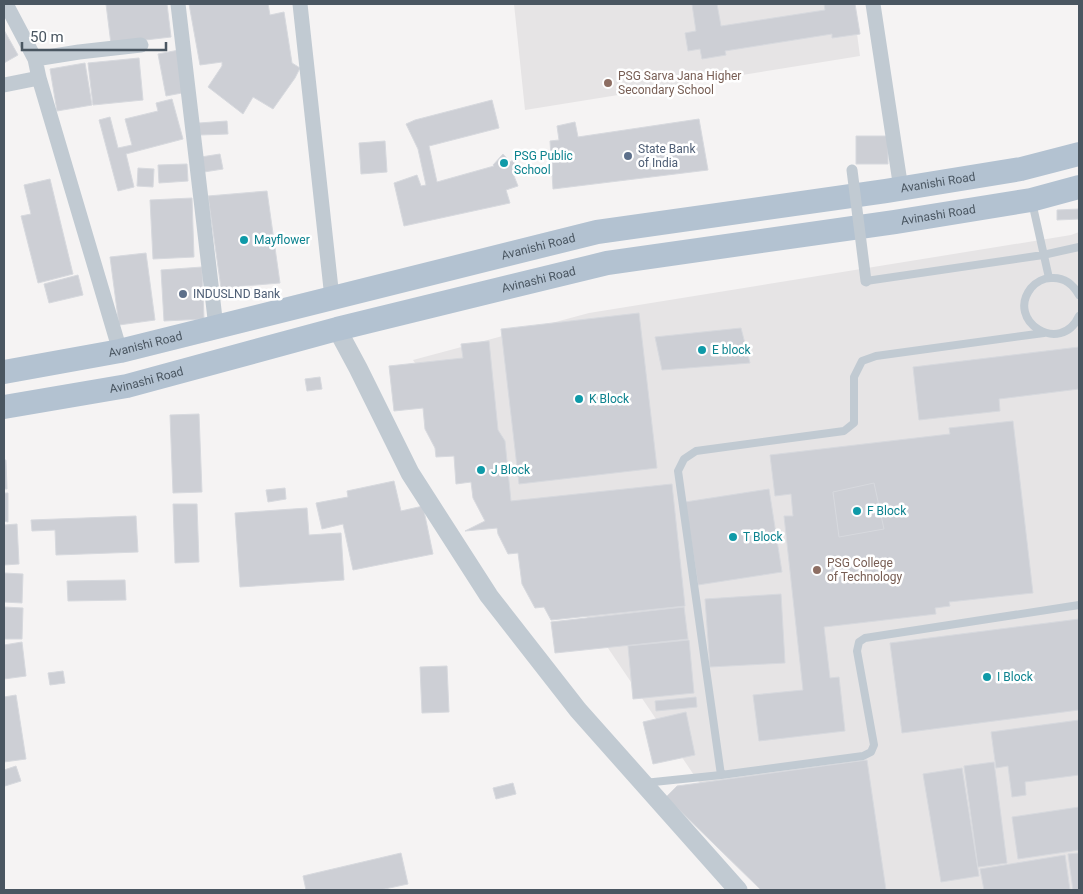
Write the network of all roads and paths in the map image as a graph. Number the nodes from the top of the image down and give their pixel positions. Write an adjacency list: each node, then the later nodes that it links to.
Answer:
1 (7, 4): 6 (street)
2 (178, 4): 22 (street)
3 (300, 4): 19 (street)
4 (872, 4): 12 (street)
5 (141, 45): 6 (street)
6 (35, 59): 7 (street)
7 (39, 78): 8 (street); 26 (street)
8 (4, 85)
9 (1079, 154): 12 (main road, Avanishi Road)
10 (852, 170): 17 (street, bridge)
11 (1079, 187): 13 (main road, Avinashi Road)
12 (901, 189): 19 (main road, Avanishi Road)
13 (1031, 200): 15 (lane); 24 (main road, Avinashi Road)
14 (1079, 247): 15 (lane)
15 (1043, 255): 16 (lane); 17 (lane)
16 (1049, 278): 18 (lane); 25 (lane)
17 (866, 281)
18 (1079, 295)
19 (332, 298): 22 (main road, Avanishi Road)
20 (1079, 316): 23 (lane)
21 (1079, 326): 23 (lane)
22 (216, 327): 26 (main road, Avanishi Road)
23 (1071, 328): 25 (lane)
24 (337, 329): 28 (main road, Avinashi Road); 31 (street)
25 (1044, 333): 30 (lane)
26 (120, 351): 27 (main road, Avanishi Road)
27 (4, 372)
28 (4, 407)
29 (1079, 605): 30 (lane)
30 (721, 775): 31 (lane)
31 (643, 783): 32 (street)
32 (738, 890)

